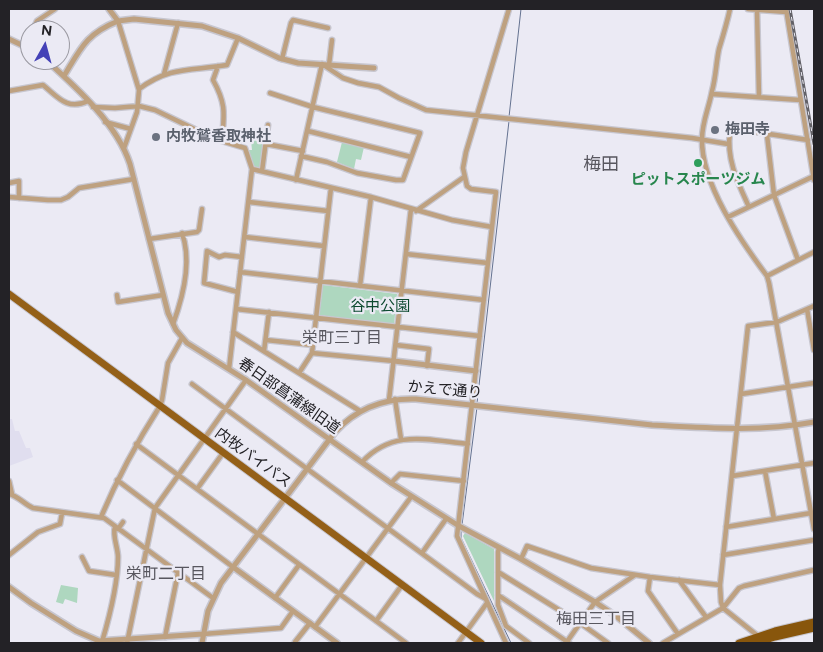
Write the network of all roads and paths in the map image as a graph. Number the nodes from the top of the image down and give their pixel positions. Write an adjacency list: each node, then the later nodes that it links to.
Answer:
1 (55, 9): 8 (street)
2 (109, 9): 9 (street)
3 (509, 9): 32 (street)
4 (730, 9): 25 (street)
5 (748, 9): 6 (street)
6 (757, 10): 7 (street); 26 (street)
7 (786, 10): 27 (street)
8 (38, 20)
9 (118, 21): 10 (street); 21 (street); 22 (street)
10 (178, 23): 12 (street); 20 (street)
11 (328, 28): 14 (street)
12 (238, 38): 14 (street); 17 (street)
13 (332, 40): 16 (street)
14 (282, 59): 15 (street)
15 (322, 64): 16 (street); 31 (street); 32 (street)
16 (329, 65): 18 (street)
17 (218, 66): 20 (street); 40 (street)
18 (374, 68)
19 (57, 70): 21 (street, 春日部菖蒲線旧道)
20 (164, 74): 22 (street)
21 (64, 76): 28 (street, 春日部菖蒲線旧道)
22 (139, 89): 29 (street)
23 (9, 91): 28 (street)
24 (270, 93): 31 (street)
25 (712, 94): 26 (street); 38 (street)
26 (760, 97): 27 (street)
27 (800, 100): 39 (street)
28 (88, 101): 30 (street, 春日部菖蒲線旧道)
29 (138, 106): 30 (street); 35 (street); 40 (street)
30 (93, 107): 33 (street, 春日部菖蒲線旧道)
31 (313, 107): 36 (street); 46 (street)
32 (476, 114): 38 (street); 49 (street)
33 (105, 122): 35 (street); 43 (street, 春日部菖蒲線旧道)
34 (268, 124): 41 (street)
35 (131, 129): 43 (street)
36 (308, 131): 44 (street); 46 (street)
37 (766, 135): 39 (street); 42 (street); 55 (street)
38 (702, 140): 42 (street); 64 (street)
39 (808, 140): 50 (street)
40 (222, 141): 47 (street)
41 (266, 144): 44 (street); 48 (street)
42 (728, 144): 60 (street)
43 (124, 148): 51 (street, 春日部菖蒲線旧道)
44 (303, 150): 45 (street)
45 (301, 156): 46 (street); 52 (street)
46 (411, 157)
47 (252, 169): 48 (street); 59 (street)
48 (262, 171): 52 (street)
49 (464, 177): 62 (street); 65 (street)
50 (814, 178): 55 (street)
51 (134, 179): 58 (street); 68 (street, 春日部菖蒲線旧道)
52 (296, 180): 54 (street)
53 (9, 183): 58 (street)
54 (330, 188): 57 (street); 63 (street)
55 (774, 195): 60 (street); 73 (street)
56 (9, 197): 58 (street)
57 (371, 197): 62 (street); 78 (street)
58 (19, 198)
59 (249, 202): 63 (street); 67 (street)
60 (749, 207): 64 (street)
61 (202, 209): 66 (street)
62 (413, 210): 65 (street); 71 (street)
63 (328, 211): 69 (street)
64 (728, 217): 76 (street)
65 (492, 227): 74 (street)
66 (182, 233): 68 (street); 91 (street)
67 (245, 237): 69 (street); 72 (street)
68 (149, 239): 83 (street, 春日部菖蒲線旧道)
69 (324, 246): 77 (street)
70 (814, 252): 73 (street)
71 (406, 254): 74 (street); 79 (street)
72 (242, 257): 75 (street); 80 (street)
73 (798, 260): 76 (street)
74 (488, 264): 84 (street)
75 (240, 272): 77 (street); 80 (street)
76 (767, 276): 90 (street)
77 (320, 281): 78 (street); 89 (street)
78 (360, 286): 79 (street)
79 (401, 290): 84 (street); 92 (street)
80 (238, 292): 86 (street)
81 (9, 294): 114 (main road, 内牧バイパス)
82 (117, 295): 83 (street)
83 (163, 295): 91 (street, 春日部菖蒲線旧道)
84 (484, 300): 94 (street)
85 (814, 306): 87 (street)
86 (236, 309): 88 (street); 93 (street)
87 (807, 309): 90 (street); 99 (street)
88 (269, 312): 89 (street); 96 (street)
89 (316, 318): 92 (street); 97 (street)
90 (777, 322): 110 (street); 111 (street)
91 (173, 325): 95 (street, 春日部菖蒲線旧道)
92 (398, 327): 94 (street); 98 (street)
93 (233, 332): 100 (street); 104 (street)
94 (480, 336): 105 (street)
95 (182, 338): 104 (street, 春日部菖蒲線旧道); 114 (street)
96 (266, 340): 97 (street); 100 (street)
97 (313, 345): 101 (street)
98 (396, 346): 102 (street); 103 (street)
99 (814, 350)
100 (264, 352): 106 (street)
101 (312, 353): 102 (street); 106 (street)
102 (394, 361): 103 (street); 112 (street)
103 (428, 366): 105 (street)
104 (229, 369): 107 (street, 春日部菖蒲線旧道)
105 (476, 372): 113 (street)
106 (299, 373): 116 (street)
107 (246, 380): 115 (street); 121 (street, 春日部菖蒲線旧道)
108 (814, 382): 110 (street)
109 (192, 384): 115 (street)
110 (789, 386): 111 (street); 118 (street)
111 (741, 394): 119 (street)
112 (392, 400): 113 (street, かえで通り); 116 (street, かえで通り); 122 (street)
113 (473, 405): 119 (street, かえで通り); 124 (street)
114 (160, 406): 120 (main road, 内牧バイパス); 123 (street)
115 (226, 408): 120 (street); 129 (street)
116 (360, 411): 121 (street, かえで通り)
117 (814, 422): 118 (street, かえで通り)
118 (796, 426): 119 (street, かえで通り); 128 (street)
119 (737, 428): 132 (street)
120 (204, 438): 125 (main road, 内牧バイパス); 131 (street)
121 (329, 439): 126 (street, 春日部菖蒲線旧道); 129 (street, かえで通り)
122 (400, 440): 124 (street); 126 (street)
123 (136, 444): 131 (street); 133 (street)
124 (468, 444): 135 (street)
125 (223, 453): 137 (street); 140 (main road, 内牧バイパス)
126 (362, 462): 136 (street, 春日部菖蒲線旧道)
127 (814, 463): 128 (street)
128 (803, 465): 130 (street); 143 (street)
129 (307, 468): 140 (street, かえで通り); 151 (street)
130 (765, 471): 132 (street); 146 (street)
131 (178, 475): 137 (street); 141 (street)
132 (732, 476): 149 (street)
133 (117, 480): 141 (street); 144 (street)
134 (9, 481): 138 (street)
135 (464, 481): 136 (street); 148 (street)
136 (391, 484): 139 (street, 春日部菖蒲線旧道)
137 (196, 489): 153 (street)
138 (10, 494): 142 (street)
139 (411, 497): 145 (street, 春日部菖蒲線旧道); 151 (street)
140 (284, 498): 153 (street, かえで通り); 161 (main road, 内牧バイパス)
141 (155, 508): 156 (street); 164 (street)
142 (62, 513): 144 (street); 158 (street)
143 (812, 513): 146 (street); 152 (street)
144 (102, 517): 150 (street)
145 (446, 519): 148 (street, 春日部菖蒲線旧道); 157 (street)
146 (774, 519): 149 (street)
147 (123, 522): 150 (street)
148 (459, 526): 155 (street, 春日部菖蒲線旧道); 179 (street)
149 (726, 527): 159 (street)
150 (117, 528): 156 (street); 169 (street)
151 (389, 528): 157 (street); 161 (street)
152 (814, 529)
153 (257, 534): 163 (street); 164 (street, かえで通り)
154 (814, 540): 159 (street)
155 (499, 548): 162 (street, 春日部菖蒲線旧道); 166 (street)
156 (146, 550): 167 (street); 196 (street)
157 (422, 553): 179 (street)
158 (9, 555)
159 (723, 555): 173 (street)
160 (82, 557): 169 (street)
161 (366, 559): 172 (main road, 内牧バイパス); 175 (street)
162 (521, 559): 168 (street); 180 (street, 春日部菖蒲線旧道)
163 (300, 565): 175 (street); 178 (street)
164 (233, 567): 177 (street, かえで通り); 178 (street)
165 (814, 570): 181 (street)
166 (498, 572): 176 (street); 187 (street)
167 (178, 573): 177 (street); 193 (street)
168 (635, 575): 170 (street); 180 (street)
169 (116, 576): 198 (street)
170 (650, 577): 171 (street); 192 (street)
171 (679, 580): 173 (street); 183 (street)
172 (402, 585): 184 (street); 190 (main road, 内牧バイパス)
173 (720, 585): 181 (street)
174 (9, 587): 198 (street)
175 (339, 594): 184 (street); 188 (street)
176 (498, 595): 205 (street); 206 (street)
177 (213, 598): 191 (street, かえで通り)
178 (275, 598): 182 (street)
179 (486, 601): 190 (street); 204 (street)
180 (595, 602): 187 (street); 208 (street, 春日部菖蒲線旧道)
181 (723, 608): 183 (street); 194 (street)
182 (293, 611): 186 (street); 191 (street)
183 (706, 617): 192 (street)
184 (376, 621): 201 (street)
185 (814, 622): 194 (highway)
186 (310, 623): 188 (street); 197 (street)
187 (580, 623): 206 (street); 207 (street)
188 (315, 627): 200 (street)
189 (814, 628): 195 (highway)
190 (466, 632): 202 (street); 203 (main road, 内牧バイパス)
191 (203, 634): 193 (street); 199 (street, かえで通り)
192 (678, 634): 209 (street)
193 (165, 637): 196 (street)
194 (757, 640): 195 (highway); 210 (highway)
195 (776, 640)
196 (127, 641): 198 (street)
197 (295, 642)
198 (102, 643)
199 (202, 643)
200 (337, 643)
201 (406, 643)
202 (458, 643)
203 (481, 643)
204 (506, 643)
205 (529, 643)
206 (567, 643)
207 (608, 643)
208 (649, 643)
209 (663, 643)
210 (739, 643)

